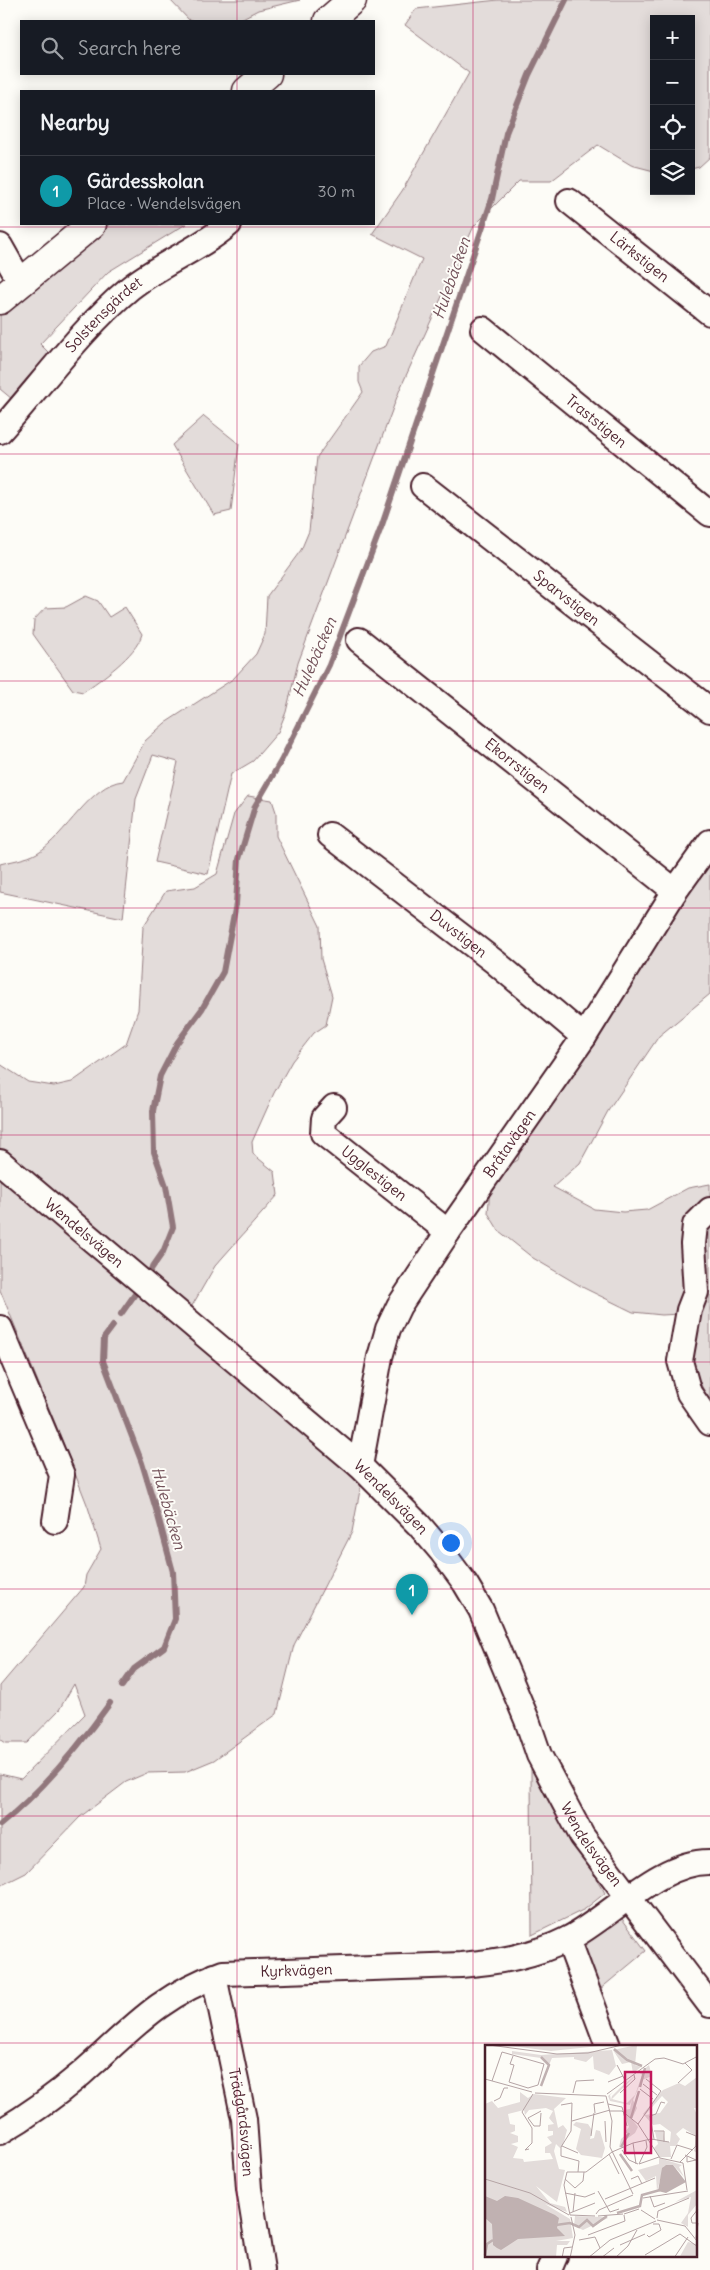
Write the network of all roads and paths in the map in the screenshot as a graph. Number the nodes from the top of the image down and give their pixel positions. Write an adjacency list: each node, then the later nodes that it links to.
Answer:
1 (352, 0): 2 (street)
2 (329, 20)
3 (569, 201): 9 (street, Lärkstigen)
4 (91, 225): 7 (street)
5 (228, 225): 11 (street, Solstensgärdet)
6 (0, 246): 7 (street)
7 (21, 283): 8 (street)
8 (0, 300)
9 (710, 313)
10 (483, 330): 13 (street, Traststigen)
11 (0, 431)
12 (423, 486): 15 (street, Sparvstigen)
13 (710, 514)
14 (359, 640): 18 (street, Ekorrstigen)
15 (710, 710)
16 (330, 834): 19 (street, Duvstigen)
17 (710, 842): 18 (street, Bråtavägen)
18 (675, 891): 19 (street, Bråtavägen)
19 (584, 1037): 23 (street, Bråtavägen)
20 (334, 1107): 23 (street, Ugglestigen)
21 (0, 1162): 26 (street, Wendelsvägen)
22 (710, 1210): 25 (street)
23 (448, 1232): 26 (street, Bråtavägen)
24 (0, 1328): 27 (street)
25 (710, 1423)
26 (360, 1466): 29 (street, Wendelsvägen)
27 (55, 1521)
28 (710, 1862): 29 (street, Kyrkvägen)
29 (629, 1898): 30 (street, Kyrkvägen); 32 (street, Wendelsvägen)
30 (568, 1939): 31 (street, Kyrkvägen); 33 (street)
31 (214, 1976): 34 (street, Kyrkvägen); 36 (street, Trädgårdsvägen)
32 (710, 2005)
33 (608, 2045)
34 (0, 2132)
35 (554, 2258): 37 (street)
36 (262, 2270)
37 (549, 2270)

